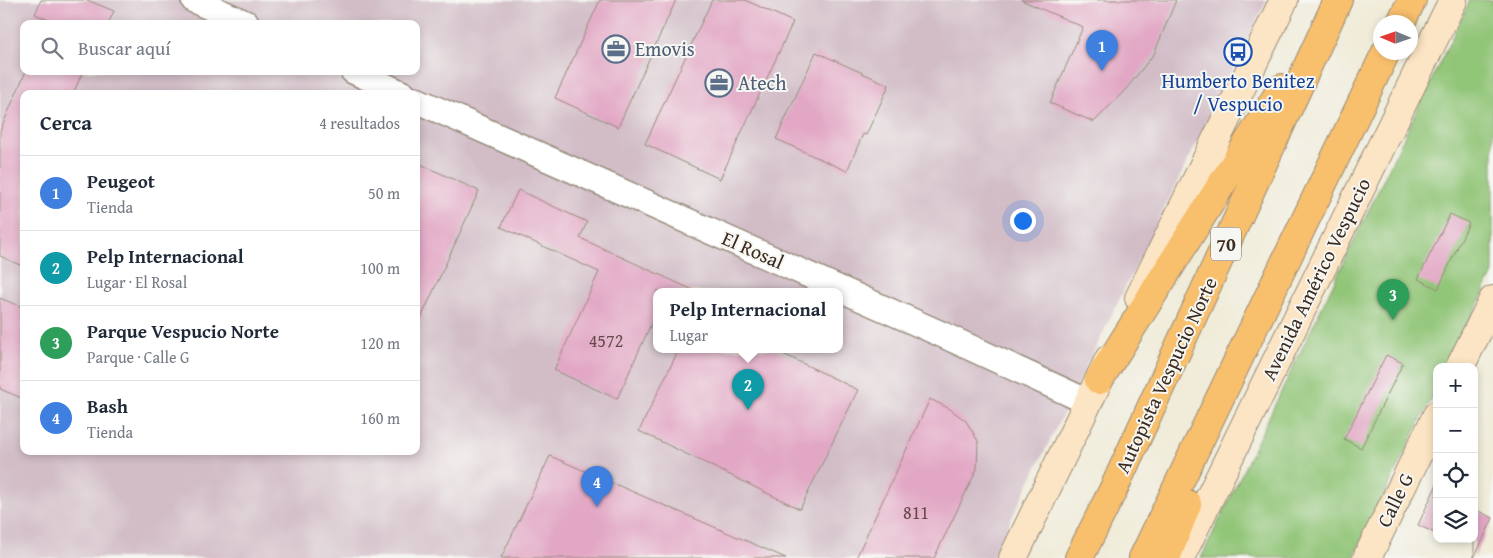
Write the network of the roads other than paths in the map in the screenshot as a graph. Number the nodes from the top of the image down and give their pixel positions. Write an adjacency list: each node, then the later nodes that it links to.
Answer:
1 (194, 0): 7 (street)
2 (1284, 0): 17 (main road)
3 (1338, 0): 17 (highway); 20 (highway, Autopista Vespucio Norte / 70)
4 (1412, 0): 6 (highway)
5 (1453, 0): 23 (main road, Avenida Américo Vespucio)
6 (1404, 15)
7 (238, 20)
8 (1382, 60): 14 (highway)
9 (362, 75): 10 (street)
10 (394, 90)
11 (420, 102): 12 (street, El Rosal)
12 (838, 288)
13 (843, 290): 17 (street, El Rosal)
14 (1270, 292): 21 (highway); 22 (highway)
15 (1493, 300): 16 (main road)
16 (1462, 363)
17 (1093, 391): 19 (main road)
18 (1433, 423): 24 (main road, Calle G)
19 (1014, 558)
20 (1079, 558)
21 (1143, 558)
22 (1166, 558)
23 (1180, 558)
24 (1367, 558)

